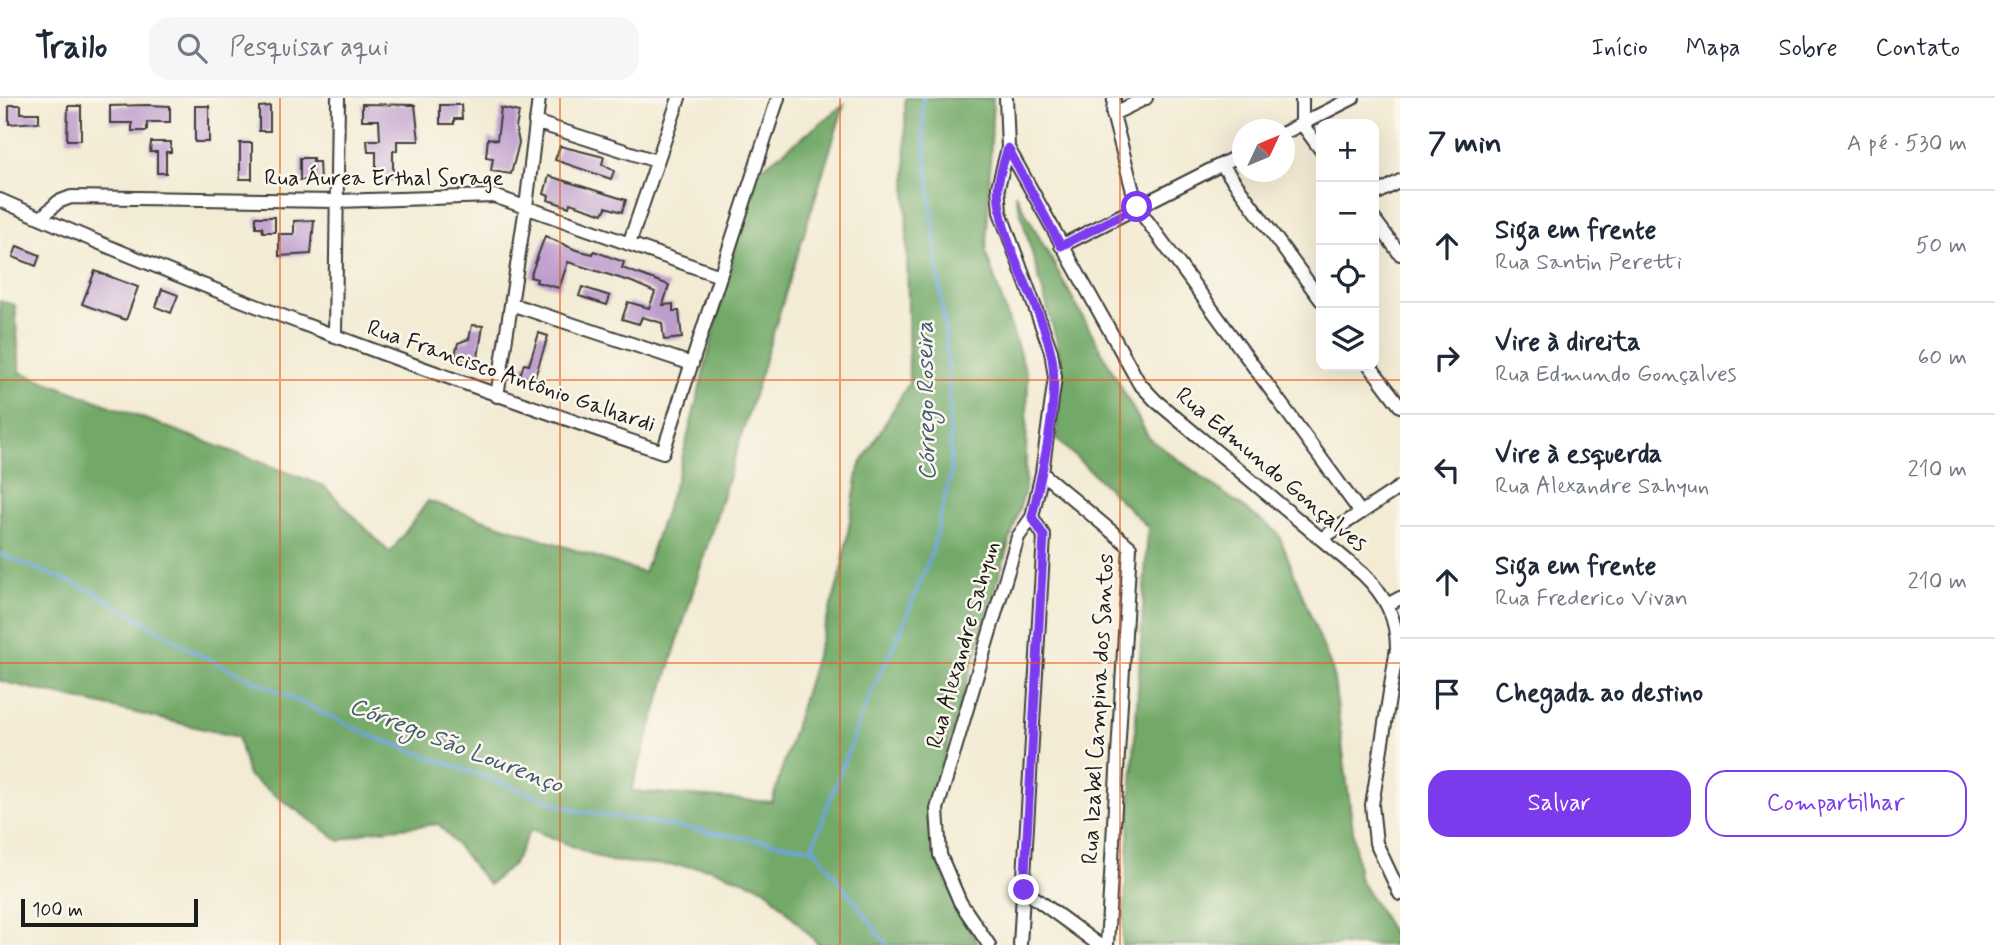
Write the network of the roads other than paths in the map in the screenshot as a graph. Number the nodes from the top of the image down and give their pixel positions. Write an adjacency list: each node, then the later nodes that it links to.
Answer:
1 (338, 98): 22 (street)
2 (539, 98): 11 (street)
3 (679, 98): 17 (street)
4 (1006, 98): 15 (street, Rua Edmundo Gonçalves)
5 (1114, 98): 10 (street)
6 (1146, 98): 10 (street)
7 (1302, 98): 12 (street)
8 (1353, 98): 12 (street)
9 (774, 99): 30 (street, Rua Francisco Antônio Galhardi)
10 (1113, 114): 24 (street)
11 (535, 122): 17 (street); 23 (street)
12 (1302, 124): 13 (street); 14 (street)
13 (1295, 128)
14 (1316, 143)
15 (1008, 148): 28 (street, Rua Edmundo Gonçalves); 38 (street, Rua Alexandre Sahyun)
16 (1232, 160): 18 (street)
17 (656, 161): 27 (street)
18 (1222, 165): 24 (street); 31 (street)
19 (1400, 181): 20 (street)
20 (1379, 192)
21 (0, 200): 25 (street, Rua Francisco Antônio Galhardi)
22 (337, 201): 23 (street, Rua Áurea Erthal Sorage); 25 (street, Rua Áurea Erthal Sorage); 33 (street)
23 (526, 207): 27 (street, Rua Áurea Erthal Sorage); 32 (street)
24 (1137, 207): 28 (street); 40 (street)
25 (41, 218): 33 (street, Rua Francisco Antônio Galhardi)
26 (1379, 226): 29 (street)
27 (629, 244): 30 (street, Rua Áurea Erthal Sorage)
28 (1061, 246): 42 (street, Rua Edmundo Gonçalves)
29 (1400, 254)
30 (720, 276): 34 (street, Rua Francisco Antônio Galhardi)
31 (1316, 293)
32 (511, 304): 34 (street); 36 (street)
33 (335, 336): 36 (street, Rua Francisco Antônio Galhardi)
34 (692, 364): 36 (street, Rua Francisco Antônio Galhardi)
35 (1374, 371): 37 (street)
36 (497, 396)
37 (1400, 406)
38 (1042, 473): 41 (street, Rua Alexandre Sahyun); 50 (street, Rua Izabel Campina dos Santos)
39 (1400, 487): 40 (street)
40 (1361, 513): 42 (street)
41 (1032, 517): 45 (street); 47 (street, Rua Alexandre Sahyun)
42 (1321, 539): 44 (street, Rua Edmundo Gonçalves)
43 (1400, 598): 44 (street)
44 (1387, 605): 46 (street, Rua Edmundo Gonçalves)
45 (1024, 890): 48 (street); 49 (street)
46 (1400, 894)
47 (989, 945)
48 (1020, 945)
49 (1099, 945)
50 (1107, 945)

